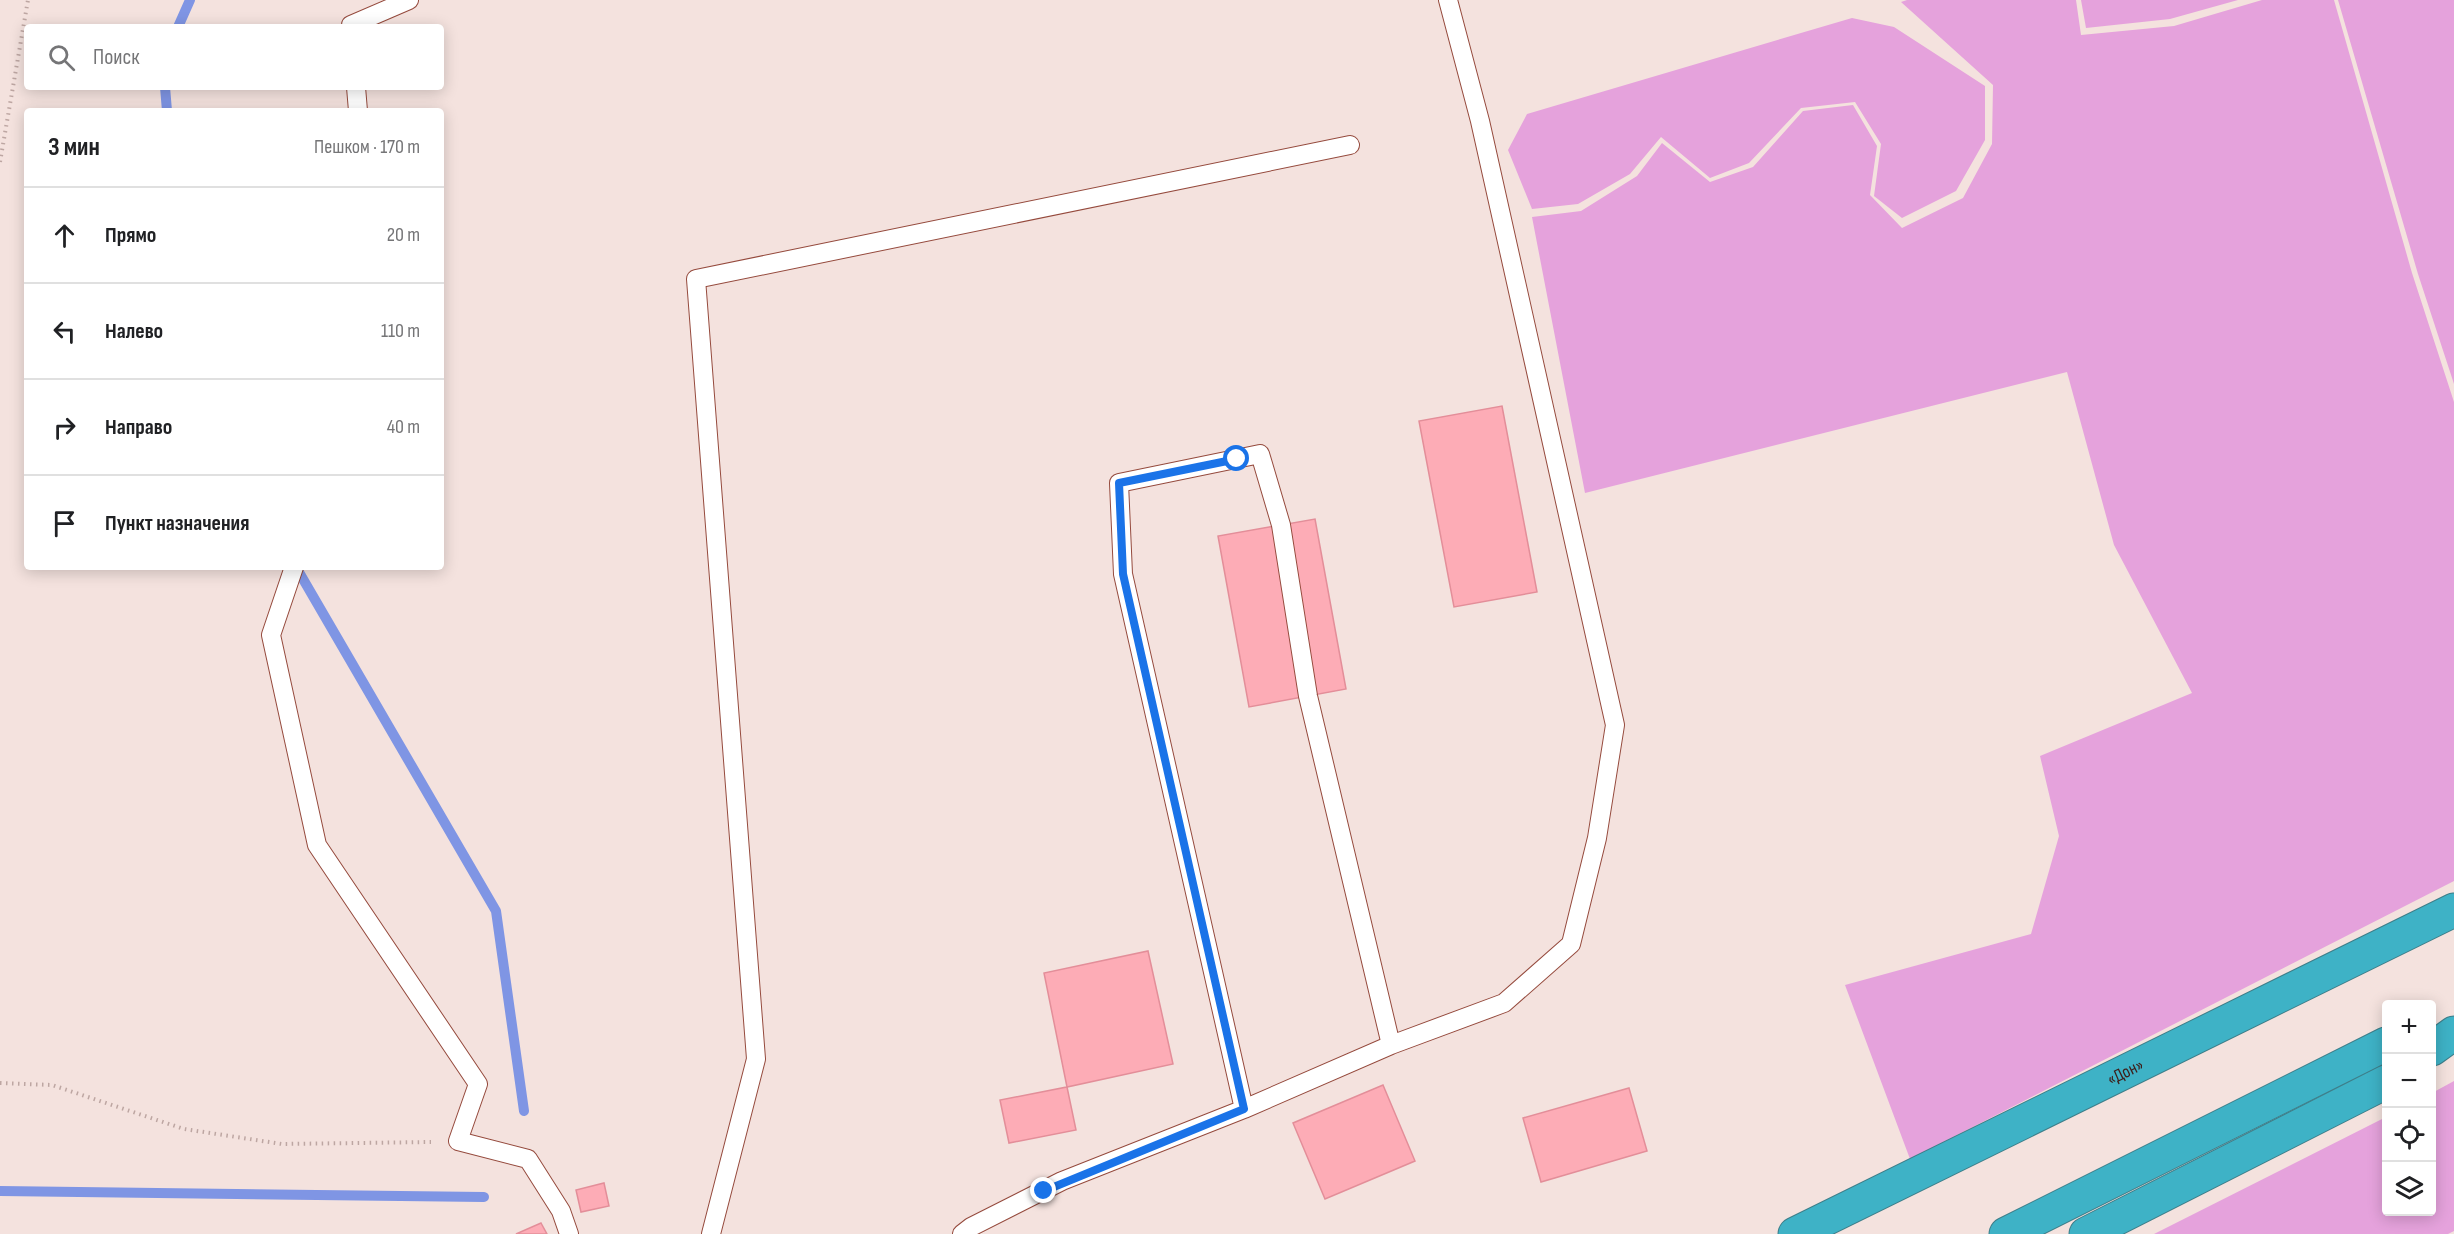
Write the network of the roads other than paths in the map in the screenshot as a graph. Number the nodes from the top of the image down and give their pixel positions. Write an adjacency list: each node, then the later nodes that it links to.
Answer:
1 (409, 0): 3 (lane)
2 (1448, 0): 12 (lane)
3 (351, 24)
4 (356, 90): 5 (lane)
5 (358, 108)
6 (1350, 145): 18 (lane)
7 (293, 570): 17 (lane)
8 (2454, 910): 20 (highway, «Дон»)
9 (2454, 1010): 10 (highway)
10 (2436, 1019)
11 (2454, 1033): 14 (highway)
12 (1391, 1046): 16 (lane); 16 (lane)
13 (2382, 1046): 21 (highway)
14 (2436, 1046)
15 (2382, 1084): 22 (highway)
16 (1244, 1109): 19 (lane)
17 (569, 1234)
18 (711, 1234)
19 (962, 1234)
20 (1795, 1234)
21 (2006, 1234)
22 (2086, 1234)

